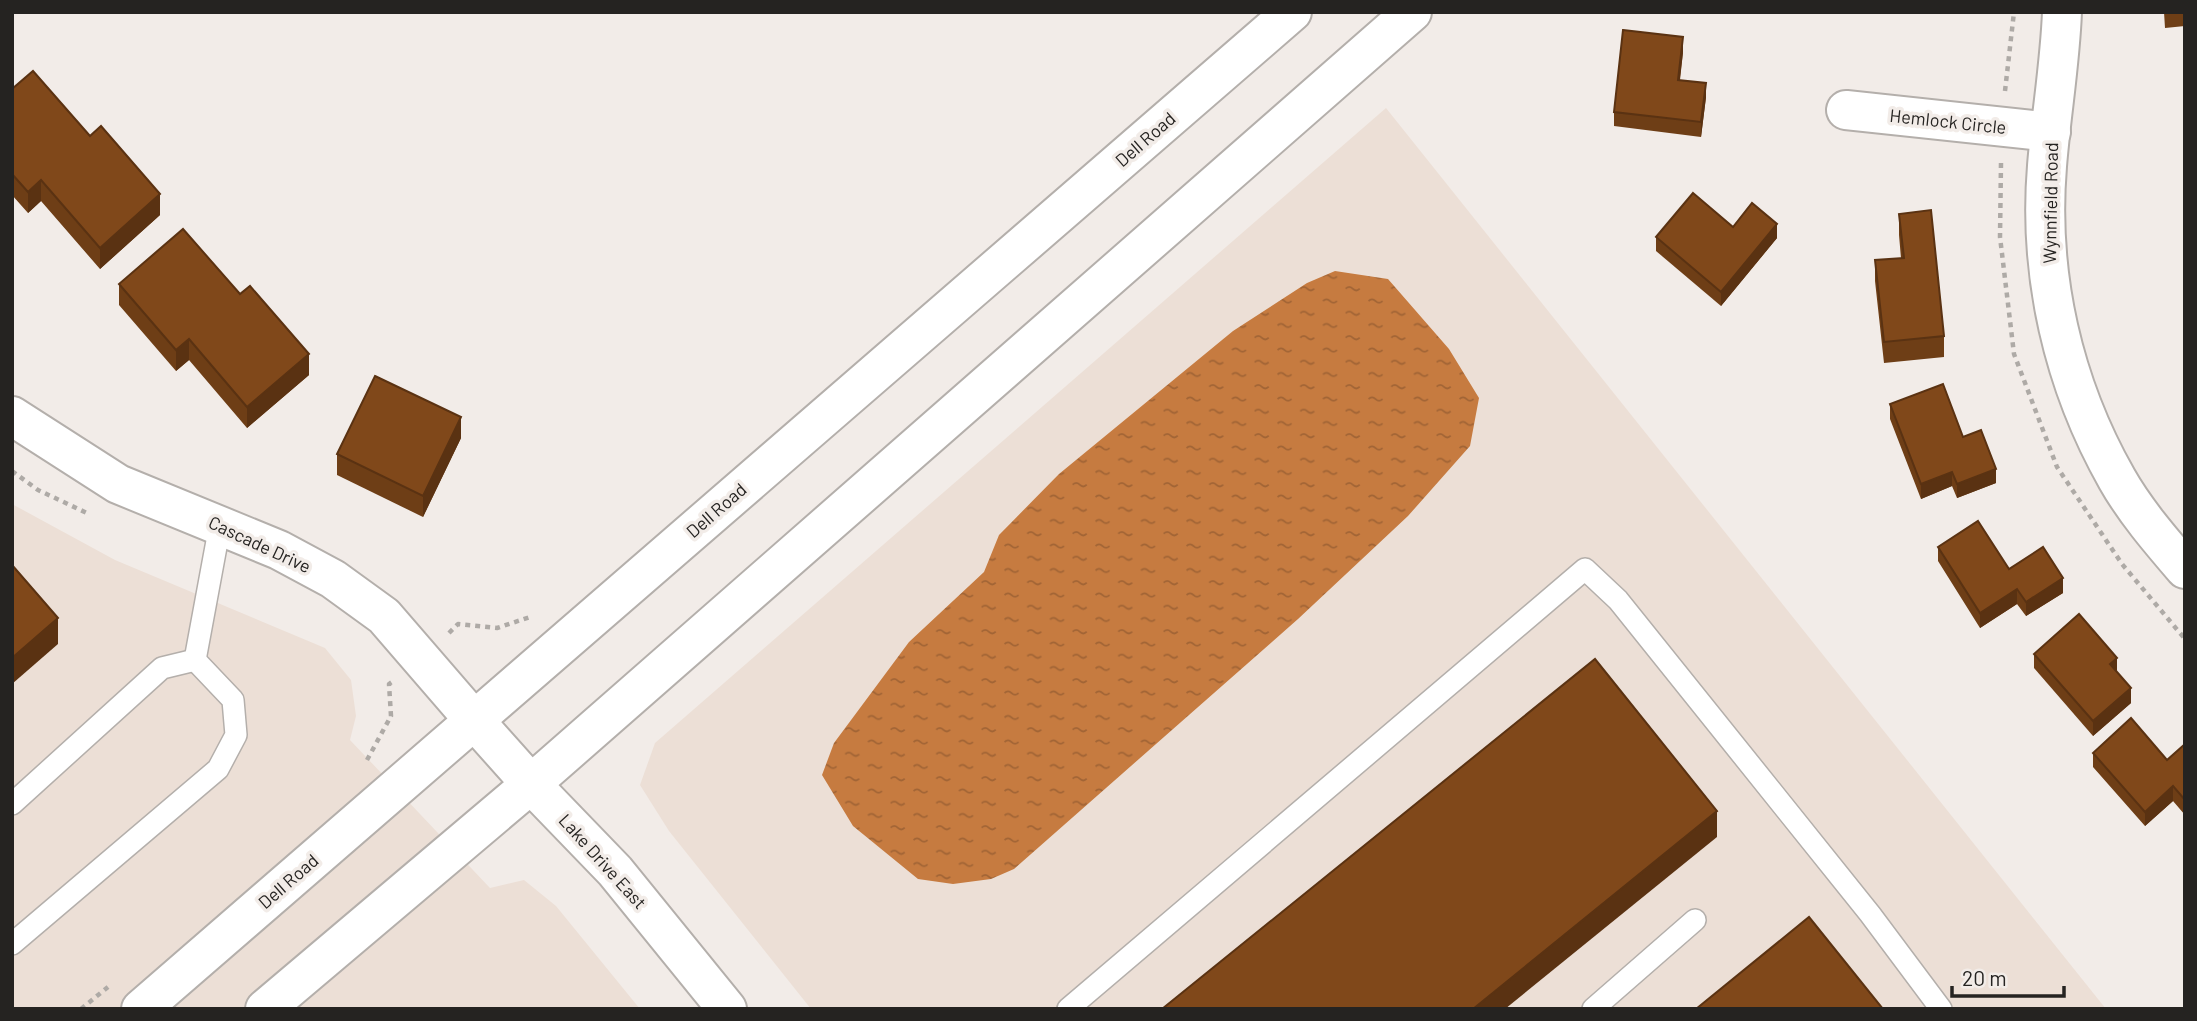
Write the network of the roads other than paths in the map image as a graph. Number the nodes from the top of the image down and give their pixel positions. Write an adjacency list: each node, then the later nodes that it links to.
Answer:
1 (1292, 12): 10 (main road, Dell Road)
2 (1412, 12): 11 (main road)
3 (2062, 12): 5 (main road, Wynnfield Road)
4 (1846, 110): 5 (main road, Hemlock Circle)
5 (2051, 132): 8 (main road, Wynnfield Road)
6 (12, 416): 7 (main road, Cascade Drive)
7 (220, 525): 9 (lane); 10 (main road, Cascade Drive)
8 (2185, 569)
9 (195, 660): 12 (lane); 14 (lane)
10 (473, 719): 11 (main road, Lake Drive East); 15 (main road, Dell Road)
11 (531, 784): 16 (main road); 17 (main road, Lake Drive East)
12 (12, 804)
13 (1695, 920): 19 (lane)
14 (12, 944)
15 (141, 1009)
16 (265, 1009)
17 (727, 1009)
18 (1068, 1009): 20 (lane)
19 (1593, 1009)
20 (1941, 1009)

